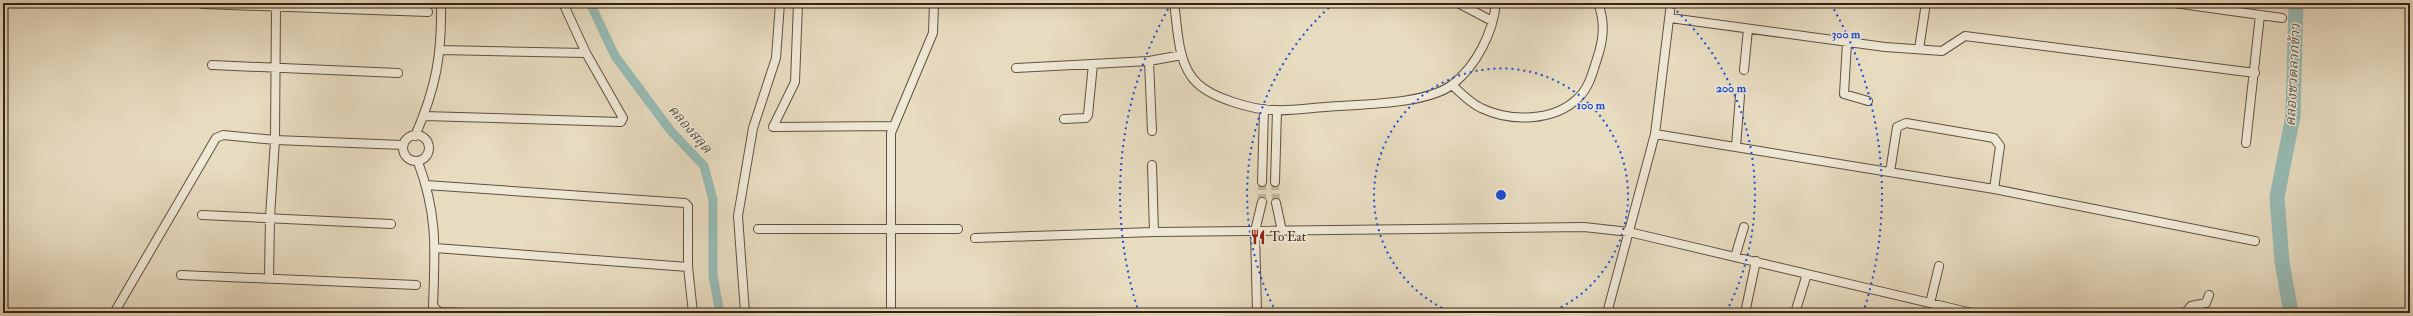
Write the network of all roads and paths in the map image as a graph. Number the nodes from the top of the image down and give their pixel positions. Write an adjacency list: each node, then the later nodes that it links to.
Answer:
1 (441, 3): 23 (street)
2 (563, 3): 24 (street)
3 (780, 3): 85 (street)
4 (798, 3): 41 (street)
5 (934, 3): 41 (street)
6 (1174, 3): 25 (street)
7 (1458, 3): 19 (street)
8 (1496, 3): 19 (street)
9 (1598, 3): 34 (street)
10 (1671, 3): 17 (street)
11 (1926, 3): 22 (street)
12 (2174, 3): 16 (street)
13 (203, 4): 14 (street)
14 (276, 6): 15 (street); 29 (street)
15 (428, 12)
16 (2260, 15): 18 (street); 33 (street)
17 (1670, 18): 20 (street); 43 (street)
18 (2282, 18)
19 (1492, 21): 34 (street)
20 (1748, 29): 21 (street); 31 (street)
21 (1847, 42): 22 (street); 36 (street)
22 (1920, 49): 33 (street)
23 (441, 50): 24 (street); 39 (street)
24 (586, 53): 39 (street)
25 (1182, 55): 26 (street); 37 (street)
26 (1149, 61): 27 (street); 42 (street)
27 (1093, 64): 30 (street); 40 (street)
28 (212, 66): 29 (street)
29 (275, 68): 32 (street); 45 (street)
30 (1016, 68)
31 (1744, 70)
32 (398, 73)
33 (2255, 73): 46 (street)
34 (1452, 85): 38 (street)
35 (1740, 96): 48 (street)
36 (1868, 101)
37 (1264, 109): 38 (street); 52 (street)
38 (1277, 110): 53 (street)
39 (424, 116): 44 (street)
40 (1064, 119)
41 (894, 126): 64 (street)
42 (1152, 131)
43 (1655, 134): 48 (street); 68 (street)
44 (415, 136): 47 (street); 49 (street)
45 (275, 140): 47 (street); 59 (street); 82 (street)
46 (2246, 143)
47 (402, 145): 49 (street)
48 (1736, 146): 51 (street)
49 (418, 162): 54 (street)
50 (1152, 165): 67 (street)
51 (1890, 172): 55 (street); 55 (street)
52 (1262, 182)
53 (1275, 182)
54 (426, 185): 71 (street); 75 (street)
55 (1994, 189): 70 (street)
56 (1262, 202): 65 (street)
57 (1276, 203): 66 (street)
58 (202, 214): 59 (street)
59 (270, 217): 60 (street); 78 (street)
60 (391, 224)
61 (1744, 227): 72 (street)
62 (758, 229): 64 (street)
63 (958, 229): 64 (street)
64 (891, 231): 86 (street)
65 (1255, 231): 66 (street); 67 (street); 87 (street)
66 (1282, 231): 68 (street)
67 (1154, 232): 69 (street)
68 (1629, 232): 72 (street); 88 (street)
69 (975, 238)
70 (2255, 240)
71 (435, 248): 75 (street); 83 (street)
72 (1735, 256): 73 (street)
73 (1756, 262): 76 (street); 89 (street)
74 (1939, 266): 81 (street)
75 (688, 267): 84 (street)
76 (1807, 274): 81 (street); 90 (street)
77 (181, 275): 78 (street)
78 (269, 279): 79 (street)
79 (416, 285)
80 (2209, 294): 92 (street)
81 (1930, 302): 91 (street)
82 (114, 313)
83 (466, 313)
84 (693, 313)
85 (745, 313)
86 (891, 313)
87 (1257, 313)
88 (1607, 313)
89 (1746, 313)
90 (1795, 313)
91 (1972, 313)
92 (2185, 313)

